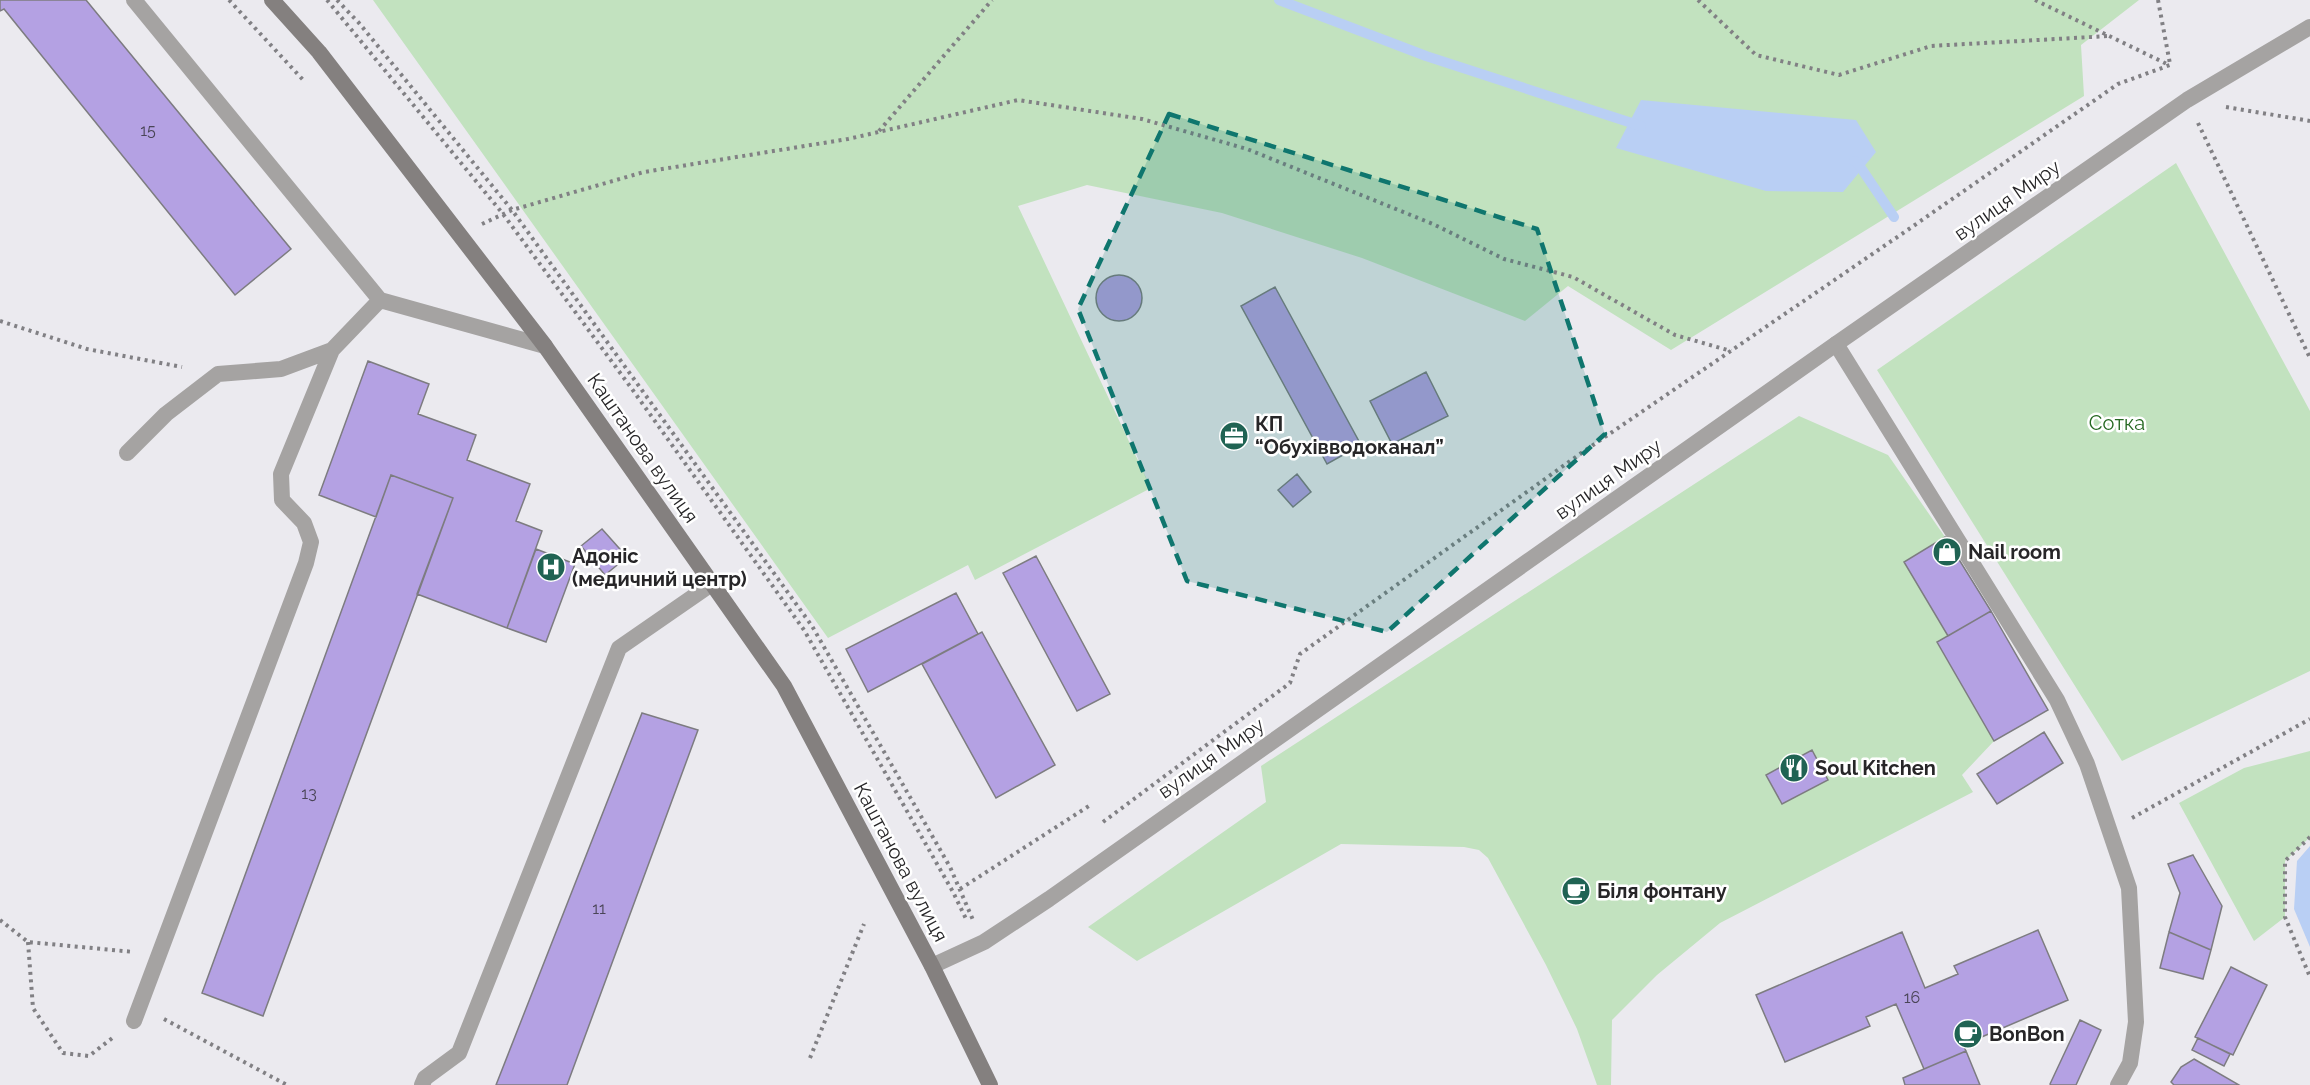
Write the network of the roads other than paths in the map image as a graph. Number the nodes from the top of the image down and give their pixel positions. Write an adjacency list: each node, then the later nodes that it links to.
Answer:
1 (134, 0): 4 (street)
2 (272, 0): 6 (main road, Каштанова вулиця)
3 (2310, 27): 5 (street, вулиця Миру)
4 (380, 300): 6 (street); 7 (street)
5 (1836, 344): 10 (street, вулиця Миру); 14 (street)
6 (545, 346): 9 (main road, Каштанова вулиця)
7 (332, 350): 8 (street); 11 (street)
8 (127, 453)
9 (713, 584): 10 (main road, Каштанова вулиця); 12 (street)
10 (932, 966): 13 (main road, Каштанова вулиця)
11 (136, 1013)
12 (422, 1085)
13 (990, 1085)
14 (2118, 1085)

